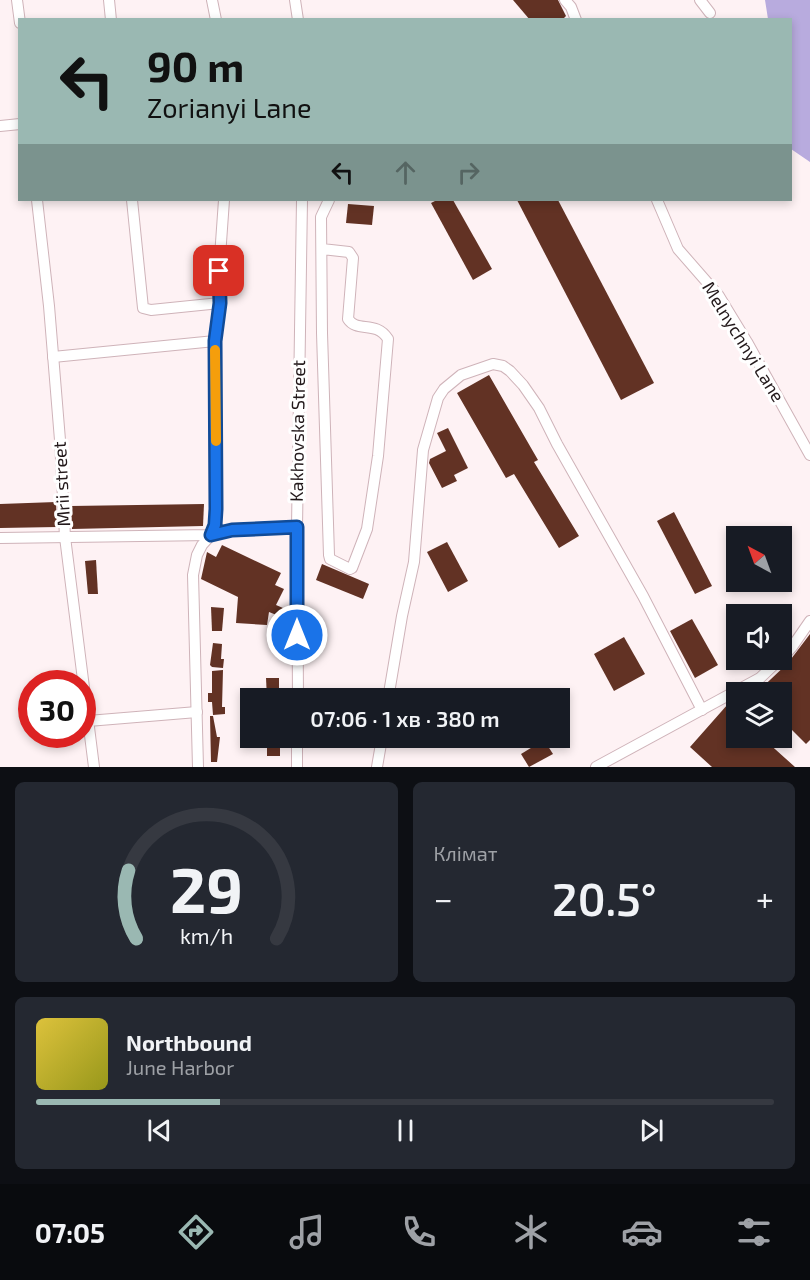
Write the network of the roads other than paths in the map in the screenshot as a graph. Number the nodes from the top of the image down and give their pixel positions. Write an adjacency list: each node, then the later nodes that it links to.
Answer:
1 (17, 0): 8 (street)
2 (109, 0): 9 (street)
3 (212, 0): 10 (street)
4 (295, 0): 11 (street)
5 (565, 0): 12 (street)
6 (700, 0): 7 (street)
7 (710, 13)
8 (19, 18)
9 (111, 18)
10 (216, 18)
11 (298, 18)
12 (575, 18)
13 (18, 124): 14 (street)
14 (0, 126)
15 (37, 201): 26 (street, Mrii street)
16 (132, 201): 24 (street)
17 (224, 201): 24 (street)
18 (302, 201): 21 (street, Kakhovska Street)
19 (329, 201): 22 (street)
20 (657, 201): 27 (street, Melnychnyi Lane)
21 (302, 217): 22 (street); 28 (street, Kakhovska Street)
22 (321, 217): 23 (street)
23 (322, 249): 23 (street)
24 (220, 303): 25 (street)
25 (215, 341): 26 (street); 29 (street)
26 (53, 357): 30 (street, Mrii street)
27 (810, 455)
28 (297, 527): 29 (street); 36 (street, Kakhovska Street)
29 (211, 535): 30 (street); 39 (street)
30 (65, 537): 31 (street); 34 (street, Mrii street)
31 (0, 538)
32 (810, 621): 33 (street)
33 (792, 647)
34 (82, 670)
35 (768, 670): 38 (street)
36 (298, 688)
37 (390, 688): 38 (street)
38 (702, 710): 48 (street)
39 (197, 712): 40 (street); 45 (street)
40 (96, 720)
41 (92, 748): 44 (street, Mrii street)
42 (297, 748): 46 (street)
43 (380, 748): 47 (street)
44 (94, 767)
45 (198, 767)
46 (297, 767)
47 (377, 767)
48 (596, 767)

